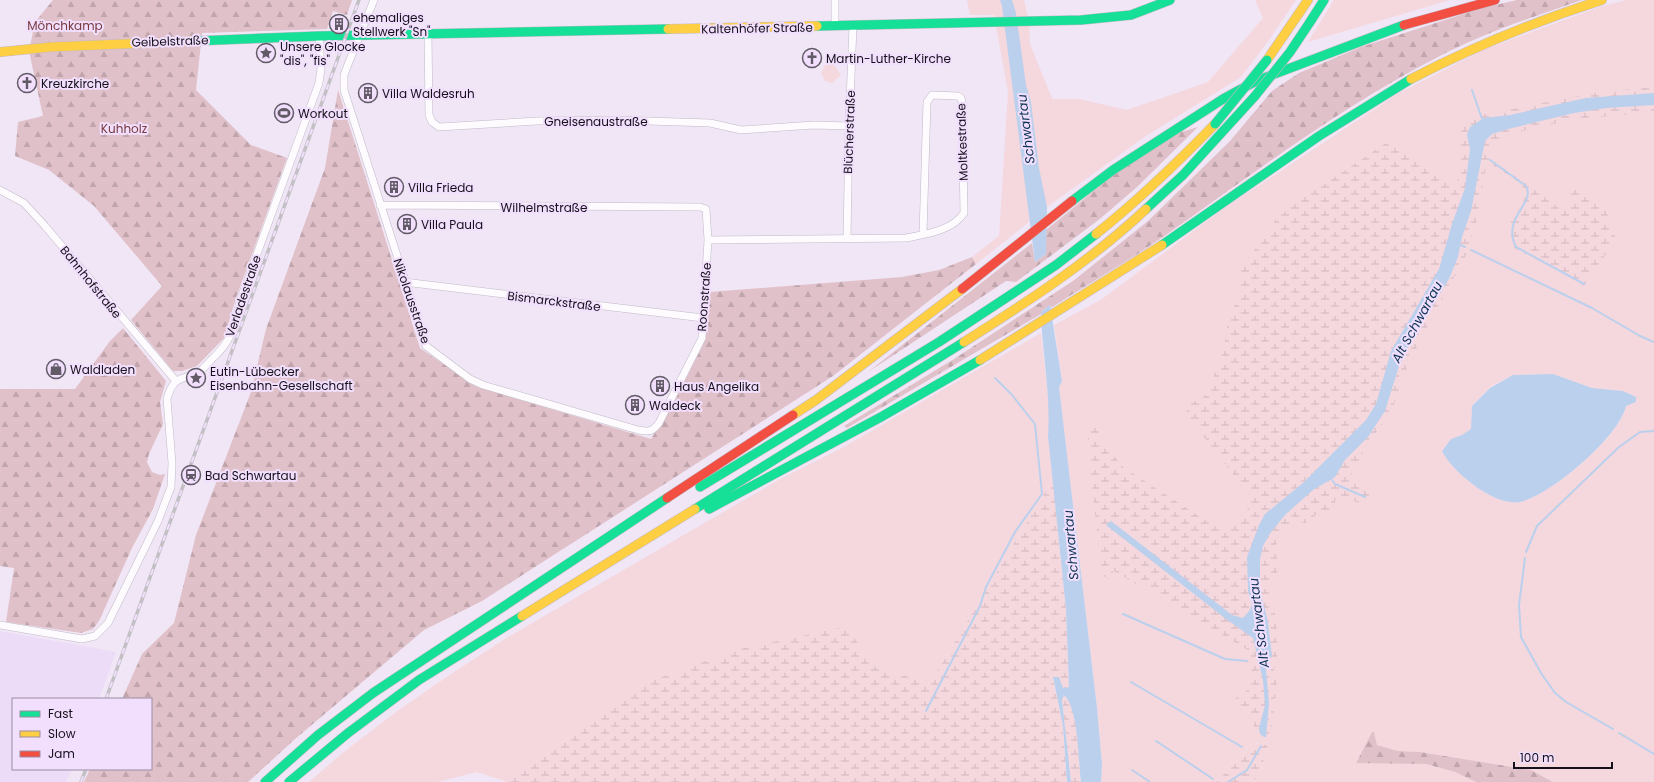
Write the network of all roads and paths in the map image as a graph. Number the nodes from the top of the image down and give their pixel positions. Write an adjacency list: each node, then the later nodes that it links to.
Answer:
1 (374, 0): 13 (street, Nikolausstraße)
2 (835, 0): 8 (street)
3 (1170, 0): 9 (main road, Kaltenhöfer Straße)
4 (1308, 0): 27 (main road, bridge)
5 (1324, 0): 26 (main road, bridge)
6 (1495, 0): 27 (main road)
7 (1602, 0): 26 (main road)
8 (835, 26): 9 (main road, Kaltenhöfer Straße); 10 (main road, Kaltenhöfer Straße)
9 (853, 26): 15 (street, Blücherstraße)
10 (428, 34): 13 (main road, Kaltenhöfer Straße); 15 (street, Gneisenaustraße)
11 (319, 36): 12 (main road, Geibelstraße); 14 (main road, Geibelstraße); 24 (street, Verladestraße)
12 (341, 36): 13 (main road, Kaltenhöfer Straße)
13 (360, 36): 17 (street, Nikolausstraße)
14 (0, 52)
15 (849, 126): 20 (street, Blücherstraße)
16 (0, 190): 24 (street, Bahnhofstraße)
17 (380, 205): 18 (street, Wilhelmstraße); 22 (street, Nikolausstraße)
18 (706, 209): 21 (street, Roonstraße)
19 (923, 234): 19 (street, Moltkestraße); 20 (street, Moltkestraße)
20 (847, 239): 21 (street, Moltkestraße)
21 (708, 240): 23 (street, Roonstraße)
22 (404, 282): 23 (street, Bismarckstraße); 25 (street, Nikolausstraße)
23 (704, 318): 25 (street, Roonstraße)
24 (176, 382): 28 (street)
25 (659, 423)
26 (630, 548): 30 (main road)
27 (540, 584): 29 (main road)
28 (0, 625)
29 (265, 782)
30 (289, 782)

